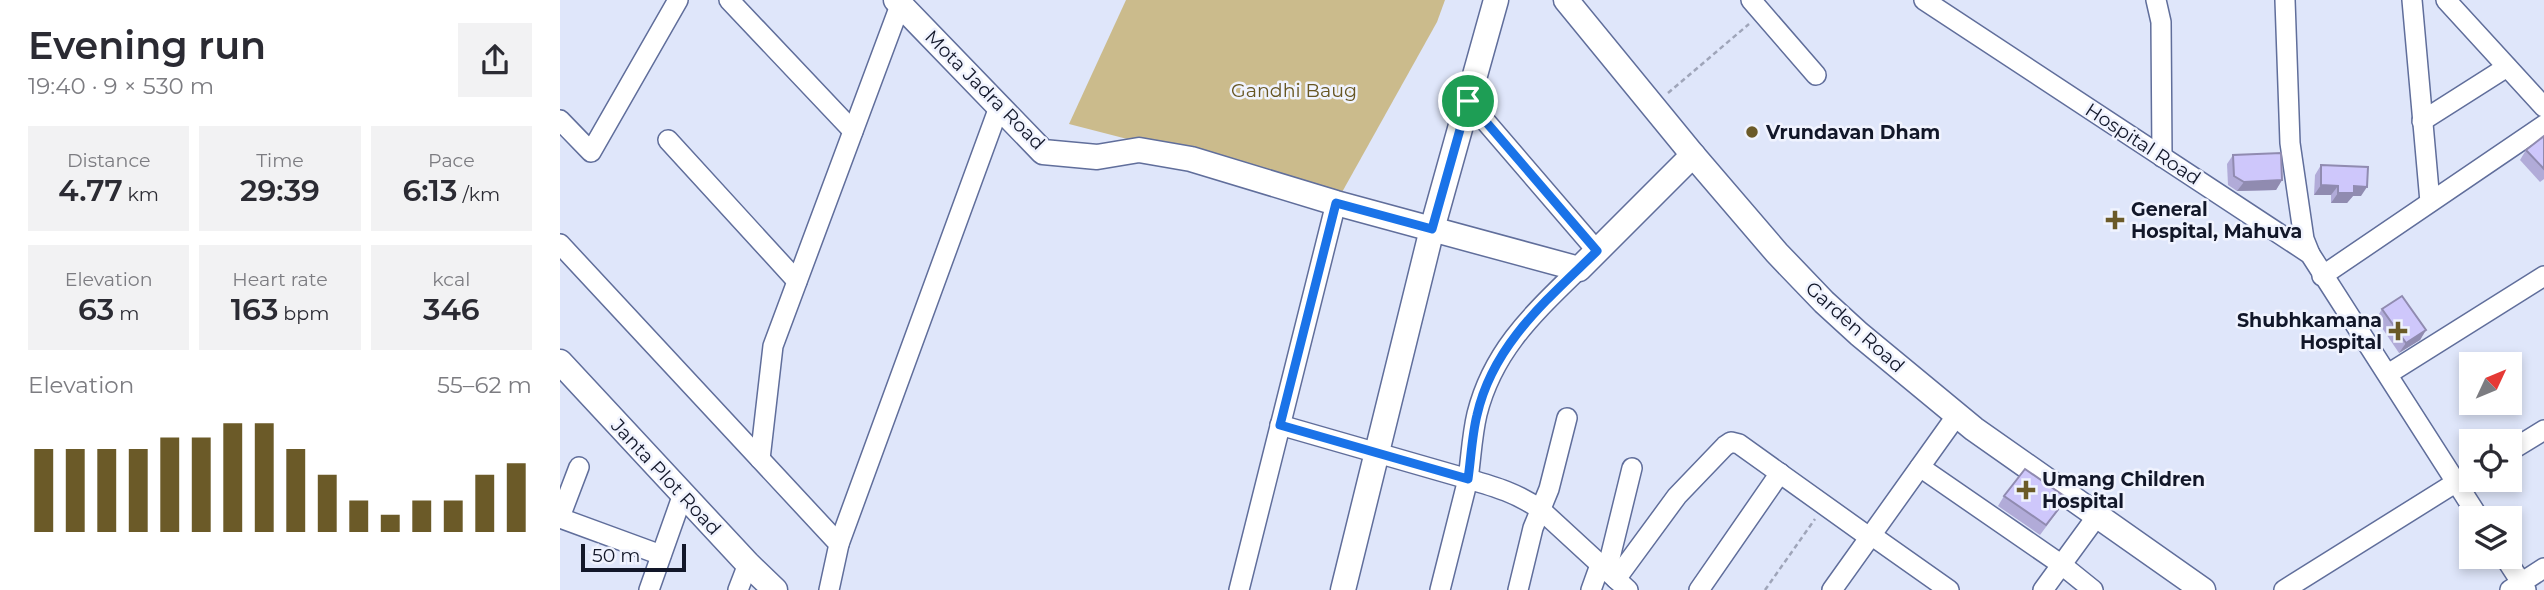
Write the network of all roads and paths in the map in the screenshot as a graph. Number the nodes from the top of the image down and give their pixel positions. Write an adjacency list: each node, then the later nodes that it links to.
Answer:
1 (678, 0): 18 (street)
2 (729, 0): 21 (street)
3 (1496, 0): 14 (main road)
4 (1566, 0): 15 (main road, Garden Road)
5 (1924, 0): 24 (street, Hospital Road)
6 (2156, 0): 24 (street)
7 (2285, 0): 30 (street)
8 (2412, 0): 19 (street)
9 (2446, 0): 12 (street)
10 (900, 1): 16 (main road, Mota Jadra Road); 21 (street)
11 (1757, 7): 13 (street); 15 (path)
12 (2507, 67): 17 (street); 19 (street)
13 (1816, 75)
14 (1468, 101): 27 (main road); 29 (street)
15 (1653, 106): 23 (main road, Garden Road)
16 (999, 107): 26 (main road, Mota Jadra Road); 57 (street)
17 (2544, 107)
18 (560, 120)
19 (2422, 121): 25 (street)
20 (2544, 125): 25 (street)
21 (853, 131): 34 (street)
22 (668, 140): 34 (street)
23 (1693, 155): 29 (main road); 37 (main road, Garden Road)
24 (2162, 157): 30 (street, Hospital Road)
25 (2430, 202): 32 (street)
26 (1336, 203): 27 (main road, Mota Jadra Road); 39 (street)
27 (1432, 229): 31 (main road, Mota Jadra Road); 42 (main road)
28 (560, 244): 43 (street)
29 (1597, 251): 31 (main road)
30 (2309, 254): 32 (street, Hospital Road)
31 (1579, 269): 49 (street)
32 (2322, 276): 36 (street, Hospital Road)
33 (2544, 276): 36 (street)
34 (797, 281): 43 (street)
35 (560, 362): 51 (main road, Janta Plot Road)
36 (2388, 374): 47 (street, Hospital Road)
37 (1956, 415): 45 (street); 54 (main road, Garden Road)
38 (1567, 418): 53 (street)
39 (1280, 425): 42 (street); 69 (street)
40 (2544, 430): 41 (street)
41 (2522, 444)
42 (1376, 453): 49 (street); 70 (main road)
43 (760, 459): 57 (street)
44 (579, 467): 55 (street)
45 (1920, 467): 56 (street); 60 (street)
46 (1632, 468): 63 (street)
47 (2459, 472)
48 (1780, 473): 52 (street); 63 (street); 74 (street)
49 (1468, 479): 53 (street); 71 (street)
50 (2459, 481): 81 (street)
51 (683, 494): 58 (street); 59 (main road, Janta Plot Road)
52 (1825, 504): 56 (street); 75 (path)
53 (1541, 510): 63 (street); 72 (street)
54 (2097, 516): 60 (street); 80 (main road, Garden Road)
55 (560, 518): 58 (street)
56 (1870, 536): 76 (street); 77 (street)
57 (839, 544): 68 (street)
58 (661, 555): 65 (street)
59 (748, 564): 66 (street); 67 (main road, Janta Plot Road)
60 (2062, 565): 78 (street); 79 (street)
61 (2544, 568): 64 (street)
62 (2510, 569): 64 (street)
63 (1613, 576): 73 (street)
64 (2519, 588)
65 (649, 590)
66 (738, 590)
67 (775, 590)
68 (828, 590)
69 (1240, 590)
70 (1343, 590)
71 (1440, 590)
72 (1518, 590)
73 (1591, 590)
74 (1699, 590)
75 (1765, 590)
76 (1832, 590)
77 (1949, 590)
78 (2043, 590)
79 (2093, 590)
80 (2203, 590)
81 (2284, 590)

